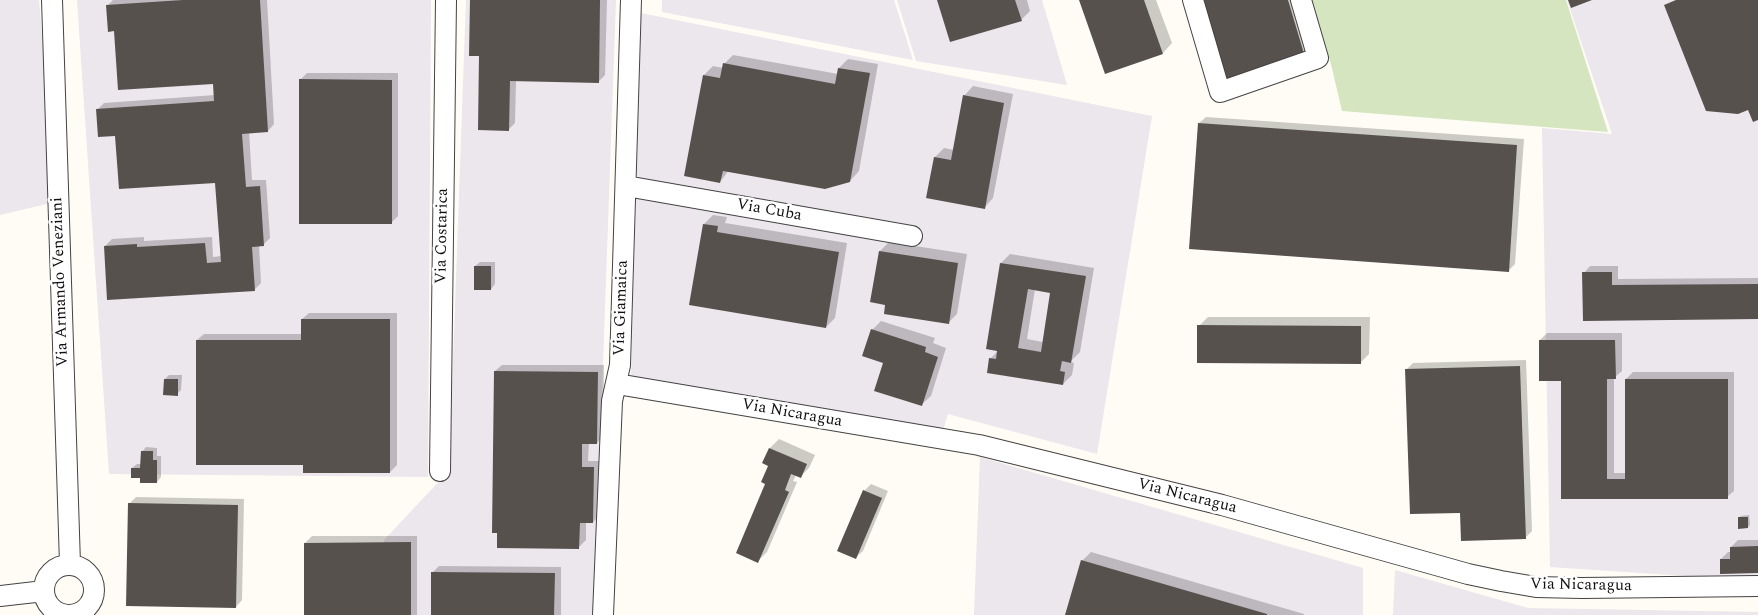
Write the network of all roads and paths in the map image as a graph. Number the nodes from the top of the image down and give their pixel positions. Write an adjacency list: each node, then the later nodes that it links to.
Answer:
1 (52, 0): 10 (street, Via Armando Veneziani)
2 (446, 0): 9 (street, Via Costarica)
3 (631, 0): 6 (street, Via Giamaica)
4 (1193, 0): 5 (street)
5 (1301, 0)
6 (626, 186): 7 (street, Via Cuba); 8 (street, Via Giamaica)
7 (912, 236)
8 (617, 384): 11 (street, Via Nicaragua); 15 (street, Via Giamaica)
9 (440, 471)
10 (70, 564): 12 (street); 14 (street)
11 (1758, 586)
12 (44, 591): 13 (street); 14 (street)
13 (0, 596)
14 (75, 615)
15 (603, 615)

